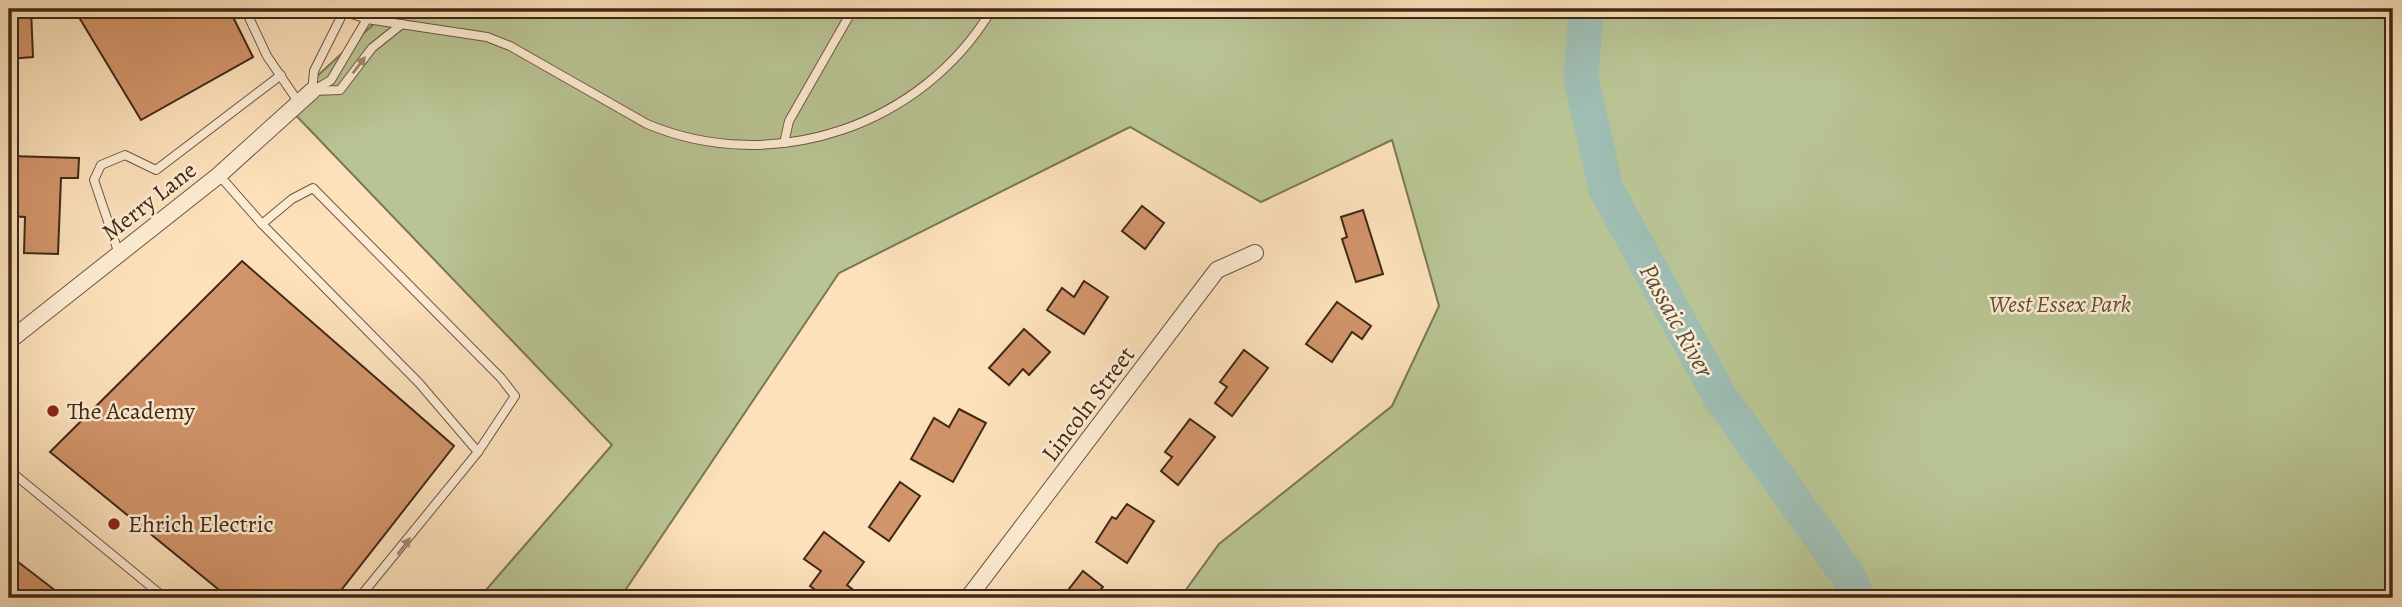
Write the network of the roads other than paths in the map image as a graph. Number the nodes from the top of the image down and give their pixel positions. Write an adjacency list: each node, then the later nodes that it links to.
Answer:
1 (245, 9): 7 (lane)
2 (853, 9): 10 (lane)
3 (992, 9): 10 (lane)
4 (340, 11): 5 (lane); 8 (lane)
5 (367, 19): 6 (lane); 8 (lane)
6 (402, 24): 8 (lane, one-way to 6); 10 (lane)
7 (281, 75): 9 (lane); 14 (lane)
8 (312, 91): 9 (street, Merry Lane)
9 (299, 103): 11 (street, Merry Lane)
10 (784, 143)
11 (219, 175): 12 (lane); 14 (street, Merry Lane)
12 (262, 225): 16 (lane); 16 (lane)
13 (1255, 253): 20 (street, Lincoln Street)
14 (119, 254): 15 (street, Merry Lane)
15 (13, 335)
16 (478, 452): 19 (lane, one-way to 16)
17 (9, 470): 18 (lane)
18 (165, 598)
19 (359, 598)
20 (968, 598)

